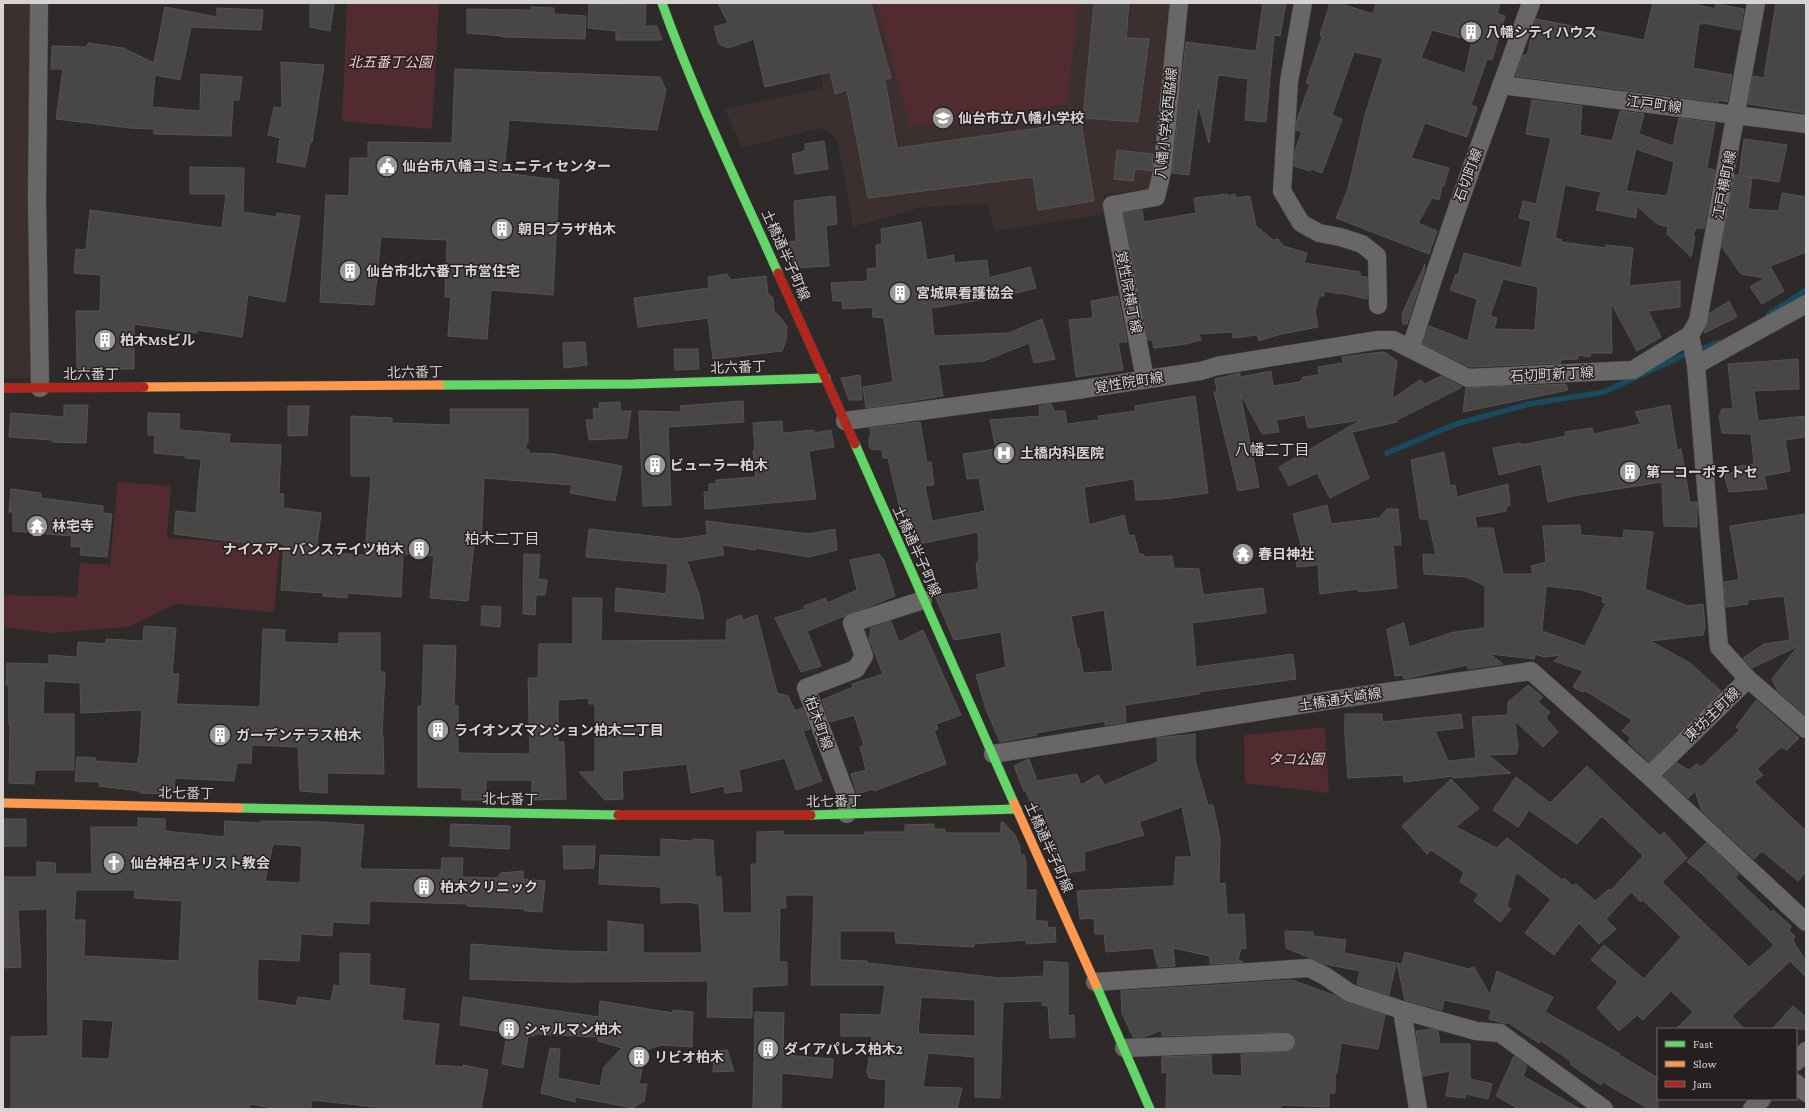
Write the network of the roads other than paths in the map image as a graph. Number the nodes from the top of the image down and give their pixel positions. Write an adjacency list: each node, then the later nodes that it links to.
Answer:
1 (39, 3): 18 (street)
2 (662, 3): 15 (street, 土橋通半子町線)
3 (1178, 3): 10 (street, 八幡小学校西脇線)
4 (1303, 3): 12 (street)
5 (1531, 3): 7 (street, 石切町線)
6 (1756, 3): 8 (street, 江戸横町線)
7 (1501, 85): 8 (street, 江戸町線); 13 (street, 石切町線)
8 (1737, 114): 9 (street, 江戸町線); 14 (street, 江戸横町線)
9 (1806, 124)
10 (1112, 205): 16 (street, 覚性院横丁線)
11 (1806, 304): 14 (street, 石切町新丁線)
12 (1378, 305)
13 (1411, 348): 14 (street, 石切町新丁線); 16 (street, 覚性院町線)
14 (1693, 351): 21 (street, 東坊主町線)
15 (826, 378): 18 (street, 北六番丁); 19 (street, 土橋通半子町線)
16 (1145, 379): 19 (street, 覚性院町線)
17 (3, 388): 18 (street, 北六番丁)
18 (40, 388)
19 (845, 421): 20 (street, 土橋通半子町線)
20 (923, 600): 23 (street, 土橋通半子町線); 27 (street, 柏木町線)
21 (1748, 679): 22 (street); 24 (street, 東坊主町線)
22 (1806, 728)
23 (993, 754): 24 (street, 土橋通大崎線); 26 (street, 土橋通半子町線)
24 (1649, 776): 28 (street)
25 (3, 803): 27 (street, 北七番丁)
26 (1017, 809): 27 (street, 北七番丁); 29 (street, 土橋通半子町線)
27 (847, 814)
28 (1806, 922)
29 (1095, 982): 30 (street); 32 (street, 土橋通半子町線)
30 (1402, 1010): 39 (street); 40 (street)
31 (1286, 1042): 32 (street)
32 (1124, 1048): 38 (street, 土橋通半子町線)
33 (1806, 1051): 34 (street)
34 (1797, 1061)
35 (1797, 1084): 36 (street)
36 (1806, 1093)
37 (1761, 1100): 41 (street)
38 (1150, 1109)
39 (1418, 1109)
40 (1604, 1109)
41 (1752, 1109)

